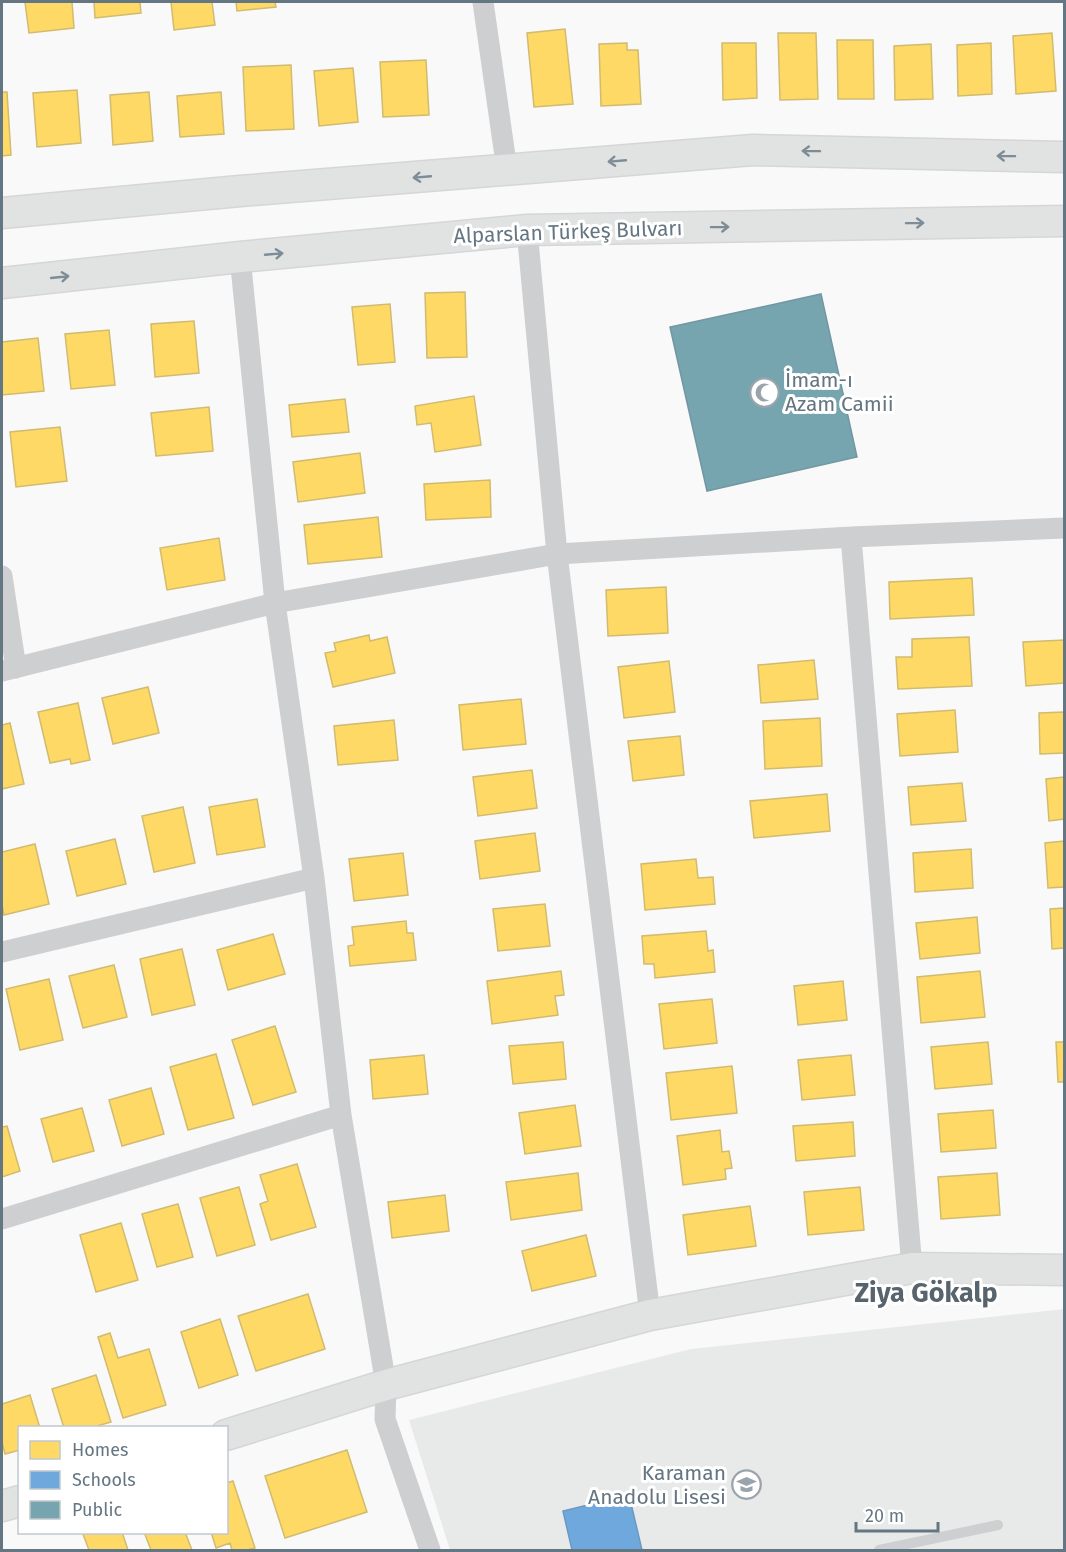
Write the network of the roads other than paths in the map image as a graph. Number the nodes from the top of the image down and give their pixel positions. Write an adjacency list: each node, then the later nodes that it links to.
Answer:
1 (483, 2): 3 (street)
2 (1065, 157): 3 (main road, one-way to 3)
3 (507, 170): 4 (main road, one-way to 4)
4 (2, 213)
5 (1065, 221): 6 (main road, Alparslan Türkeş Bulvarı, one-way to 5)
6 (527, 230): 7 (main road, Alparslan Türkeş Bulvarı, one-way to 6); 11 (street)
7 (240, 257): 8 (main road, Alparslan Türkeş Bulvarı, one-way to 7); 13 (street)
8 (2, 284)
9 (1065, 528): 10 (street)
10 (851, 537): 11 (street); 19 (street)
11 (557, 554): 13 (street); 21 (street)
12 (2, 576): 14 (street)
13 (275, 603): 14 (street); 15 (street)
14 (9, 670)
15 (314, 878): 16 (street); 17 (street)
16 (2, 952)
17 (340, 1115): 18 (street); 22 (street)
18 (2, 1219)
19 (912, 1268): 20 (main road); 21 (main road)
20 (1065, 1270)
21 (650, 1314): 22 (main road)
22 (386, 1385): 23 (main road); 27 (street)
23 (228, 1434)
24 (18, 1502): 25 (main road)
25 (2, 1506)
26 (998, 1525): 28 (lane)
27 (430, 1551)
28 (879, 1551)

